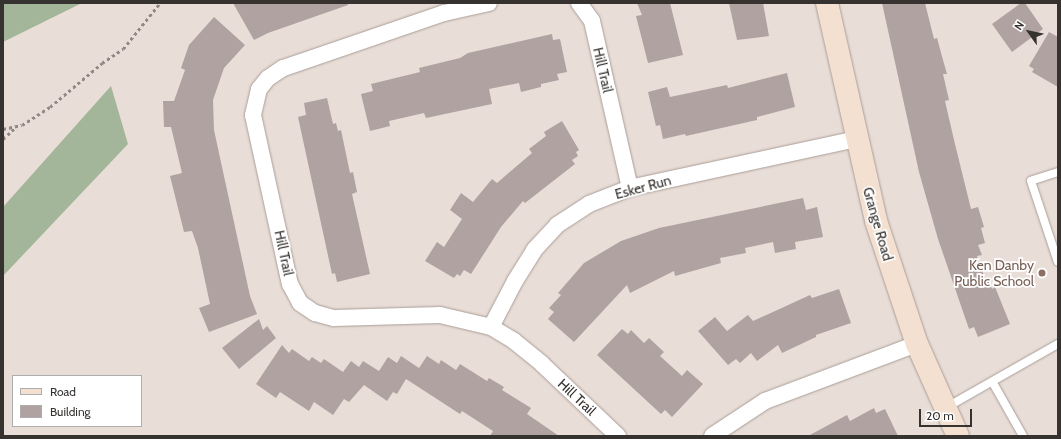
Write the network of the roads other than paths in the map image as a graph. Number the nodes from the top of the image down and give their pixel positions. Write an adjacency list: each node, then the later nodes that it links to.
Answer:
1 (489, 3): 8 (street, Hill Trail)
2 (579, 3): 6 (street, Hill Trail)
3 (827, 3): 4 (street, Grange Road)
4 (856, 139): 6 (street, Esker Run); 9 (street, Grange Road)
5 (1058, 172): 7 (lane)
6 (630, 188): 8 (street, Esker Run)
7 (1058, 262)
8 (491, 327): 13 (street, Hill Trail)
9 (917, 344): 12 (street, Grange Road); 14 (street)
10 (1058, 344): 11 (lane)
11 (993, 383): 12 (lane); 16 (lane)
12 (944, 408): 15 (street, Grange Road)
13 (618, 436)
14 (712, 436)
15 (958, 436)
16 (1023, 436)

